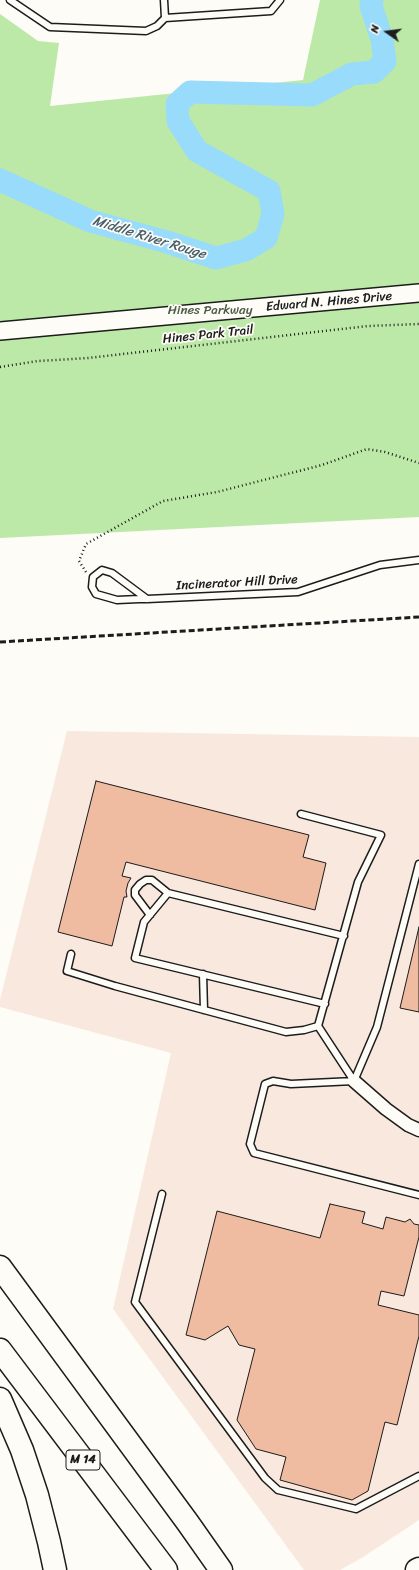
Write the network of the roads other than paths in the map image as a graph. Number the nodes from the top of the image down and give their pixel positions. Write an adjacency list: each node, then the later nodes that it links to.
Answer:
1 (10, 0): 4 (lane)
2 (164, 0): 4 (lane)
3 (280, 0): 4 (lane)
4 (164, 18)
5 (419, 293): 6 (street, Edward N. Hines Drive)
6 (0, 331)
7 (419, 560): 8 (lane, Incinerator Hill Drive)
8 (147, 599): 8 (lane, Incinerator Hill Drive)
9 (301, 814): 13 (lane)
10 (419, 864): 19 (lane)
11 (168, 893): 12 (lane); 12 (lane); 13 (lane)
12 (150, 915): 15 (lane)
13 (344, 936): 16 (lane)
14 (71, 954): 17 (lane)
15 (203, 974): 16 (lane); 17 (lane)
16 (325, 1004): 18 (lane)
17 (204, 1010): 18 (lane)
18 (318, 1026): 19 (lane)
19 (354, 1081): 20 (street); 22 (lane)
20 (419, 1130)
21 (162, 1194): 26 (lane)
22 (419, 1195)
23 (0, 1267): 29 (highway)
24 (0, 1350): 28 (highway, M 14)
25 (0, 1399): 27 (highway)
26 (419, 1476)
27 (55, 1570)
28 (166, 1570)
29 (220, 1570)

